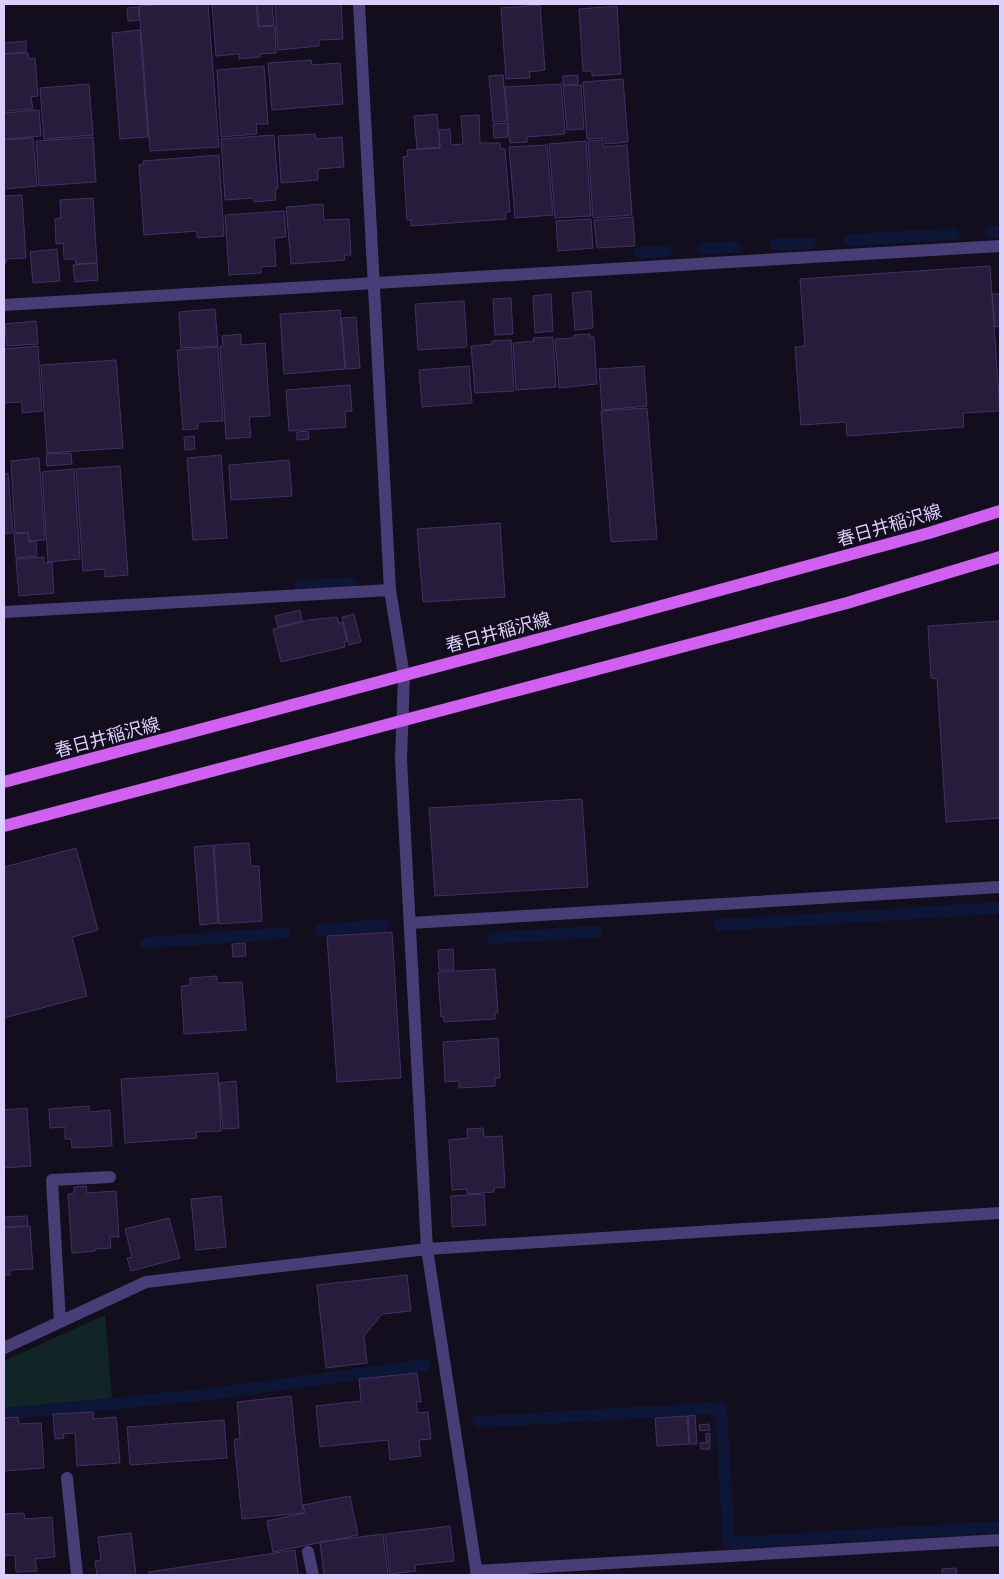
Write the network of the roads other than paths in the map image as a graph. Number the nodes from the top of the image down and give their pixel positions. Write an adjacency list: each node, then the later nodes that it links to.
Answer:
1 (359, 4): 3 (street)
2 (1000, 246): 3 (street)
3 (373, 283): 4 (street); 7 (street)
4 (4, 305)
5 (1000, 511): 9 (main road, 春日井稲沢線)
6 (1000, 557): 10 (main road)
7 (390, 590): 8 (street); 9 (street)
8 (4, 612)
9 (404, 676): 10 (street); 11 (main road, 春日井稲沢線)
10 (403, 721): 12 (main road); 14 (street)
11 (4, 782)
12 (4, 826)
13 (1000, 887): 14 (street)
14 (410, 923): 17 (street)
15 (110, 1177): 18 (street)
16 (1000, 1213): 17 (street)
17 (426, 1249): 18 (street); 23 (street)
18 (60, 1322): 19 (street)
19 (4, 1348)
20 (68, 1478): 24 (street)
21 (1000, 1540): 23 (street)
22 (308, 1552): 25 (street)
23 (476, 1573)
24 (77, 1575)
25 (313, 1575)

